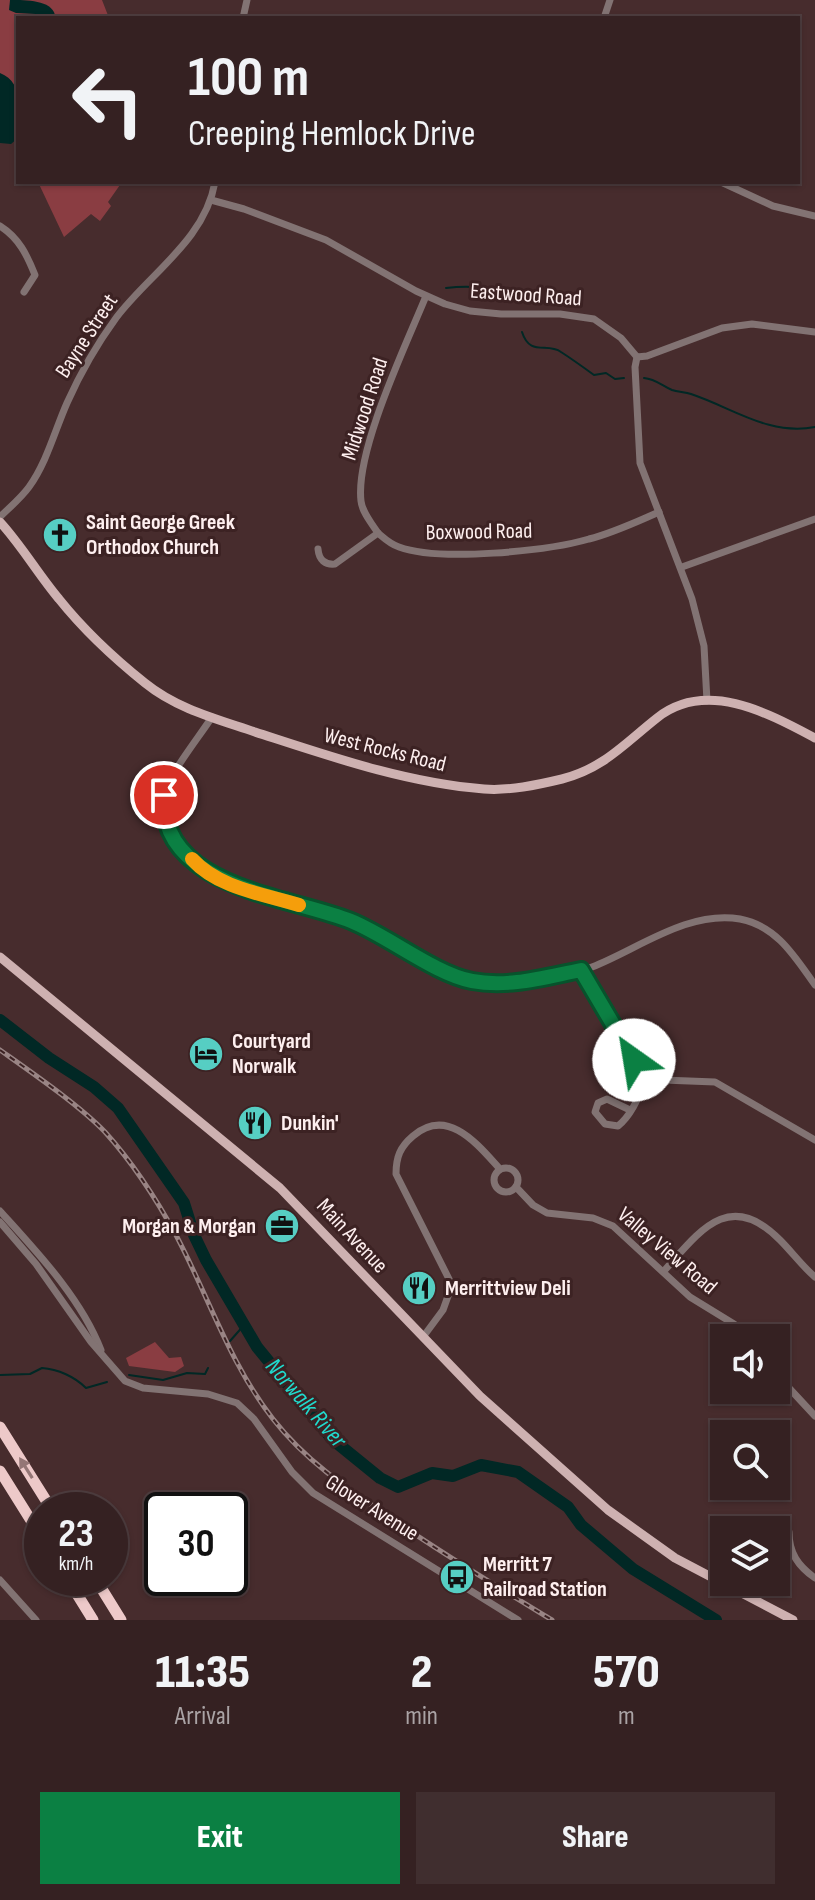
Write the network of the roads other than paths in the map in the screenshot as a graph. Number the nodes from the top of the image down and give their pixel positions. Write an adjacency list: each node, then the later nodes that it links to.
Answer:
1 (215, 184): 3 (street, Bayne Street)
2 (725, 184): 4 (street)
3 (211, 200): 7 (street, Eastwood Road); 12 (street, Bayne Street)
4 (815, 216)
5 (0, 226): 6 (street)
6 (24, 292)
7 (426, 296): 9 (street, Eastwood Road); 13 (street, Midwood Road)
8 (815, 332): 9 (street)
9 (637, 357): 10 (street)
10 (659, 512): 13 (street, Boxwood Road); 15 (street)
11 (815, 519): 15 (street)
12 (0, 520): 17 (main road, West Rocks Road)
13 (378, 533): 14 (street)
14 (318, 549)
15 (682, 567): 16 (street)
16 (707, 701): 17 (main road, West Rocks Road); 18 (main road, West Rocks Road)
17 (212, 717): 20 (street)
18 (815, 738)
19 (0, 957): 32 (main road, Main Avenue)
20 (581, 970): 21 (street); 22 (street)
21 (815, 985)
22 (648, 1075): 23 (street); 24 (street)
23 (630, 1110): 23 (street)
24 (815, 1140)
25 (500, 1169): 26 (street, Valley View Road); 26 (street, Valley View Road); 32 (street, Valley View Road)
26 (514, 1189): 29 (street, Valley View Road)
27 (0, 1211): 33 (street, Glover Avenue)
28 (0, 1222): 33 (street, Glover Avenue)
29 (664, 1271): 30 (street); 31 (street, Valley View Road)
30 (815, 1277)
31 (734, 1324)
32 (423, 1337): 49 (main road, Main Avenue)
33 (102, 1352): 48 (street, Glover Avenue)
34 (790, 1389): 35 (street)
35 (815, 1416)
36 (0, 1427): 38 (highway, one-way to 36)
37 (0, 1471): 39 (highway)
38 (41, 1492)
39 (24, 1509)
40 (790, 1547): 41 (street)
41 (815, 1578)
42 (0, 1580): 45 (street)
43 (78, 1596): 46 (highway)
44 (106, 1596): 47 (highway)
45 (36, 1620)
46 (93, 1620)
47 (121, 1620)
48 (518, 1620)
49 (793, 1620)

